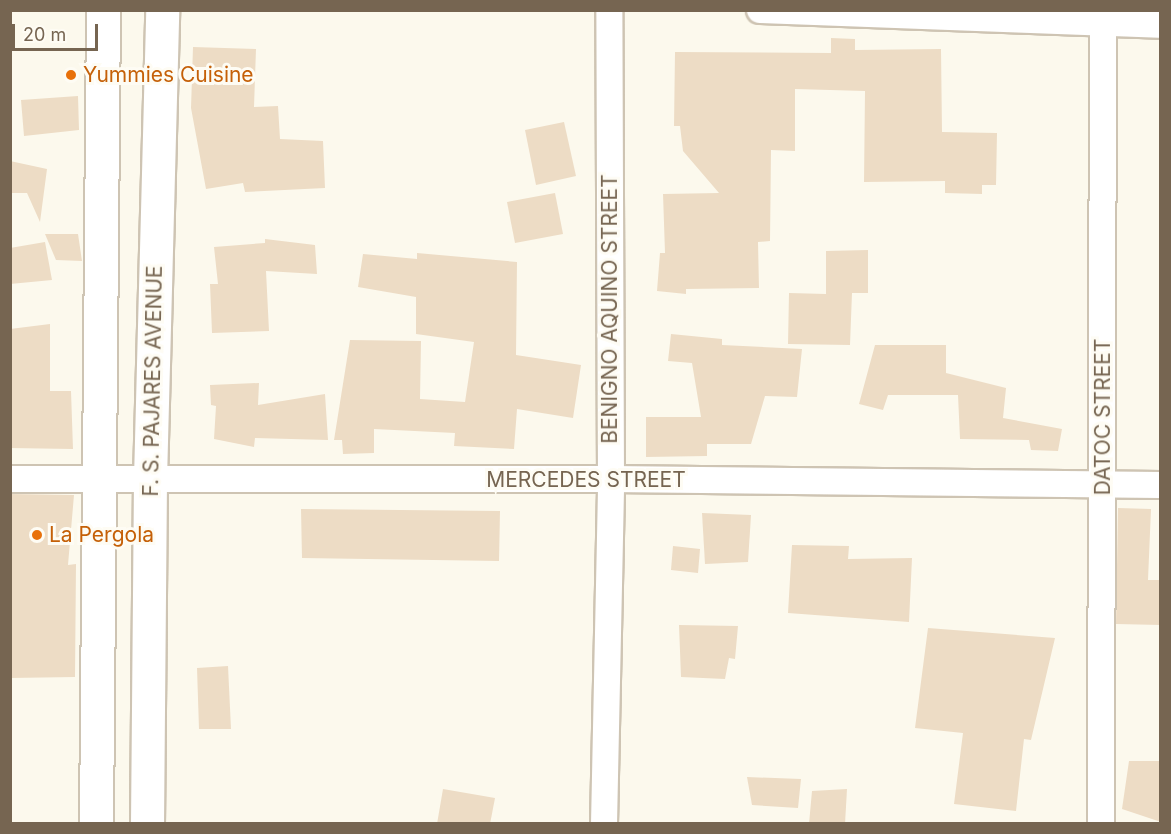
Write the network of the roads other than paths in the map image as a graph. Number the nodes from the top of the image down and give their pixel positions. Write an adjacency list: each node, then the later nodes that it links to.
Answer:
1 (103, 10): 7 (main road)
2 (162, 10): 8 (main road, F. S. PAJARES AVENUE)
3 (609, 10): 9 (street, BENIGNO AQUINO STREET)
4 (760, 10): 5 (street)
5 (1103, 17): 6 (street); 11 (street, DATOC STREET)
6 (1161, 25)
7 (98, 479): 8 (street, MERCEDES STREET); 10 (street, MERCEDES STREET); 13 (main road)
8 (150, 479): 9 (street, MERCEDES STREET); 14 (main road, F. S. PAJARES AVENUE)
9 (611, 479): 11 (street, MERCEDES STREET); 15 (street, BENIGNO AQUINO STREET)
10 (10, 480)
11 (1103, 485): 12 (street, MERCEDES STREET); 16 (street, DATOC STREET)
12 (1161, 485)
13 (96, 824)
14 (147, 824)
15 (604, 824)
16 (1101, 824)

